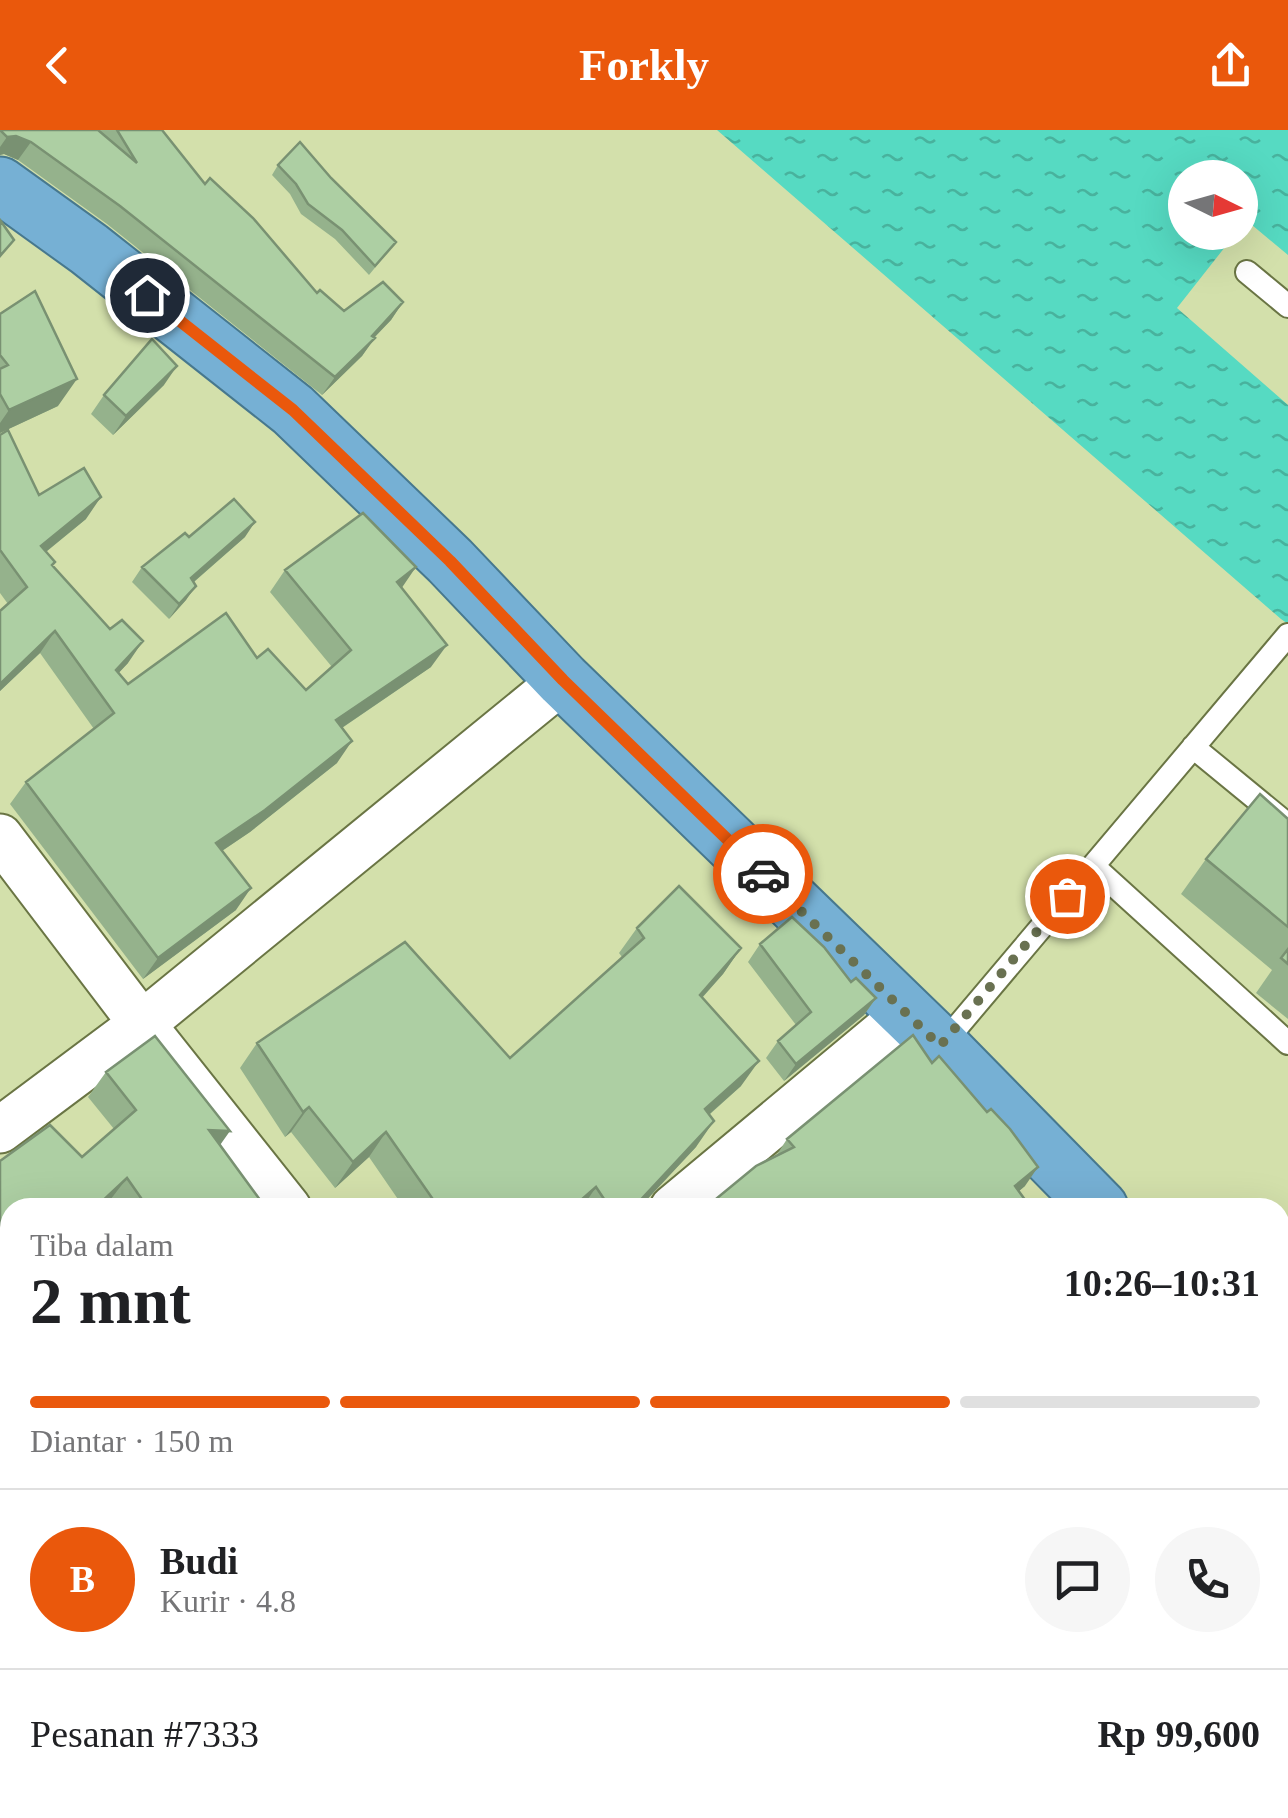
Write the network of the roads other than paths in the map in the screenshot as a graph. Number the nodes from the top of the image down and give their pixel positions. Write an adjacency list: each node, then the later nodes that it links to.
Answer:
1 (0, 185): 5 (highway)
2 (1247, 272): 3 (lane)
3 (1288, 306)
4 (1288, 634): 6 (lane)
5 (563, 680): 10 (street); 11 (highway)
6 (1193, 747): 7 (lane); 9 (lane)
7 (1288, 825)
8 (0, 837): 10 (street)
9 (1093, 866): 11 (lane); 12 (lane)
10 (142, 1024): 13 (street); 14 (street)
11 (924, 1030): 15 (street); 16 (highway)
12 (1288, 1044)
13 (0, 1130)
14 (280, 1198)
15 (687, 1198)
16 (1090, 1198)

